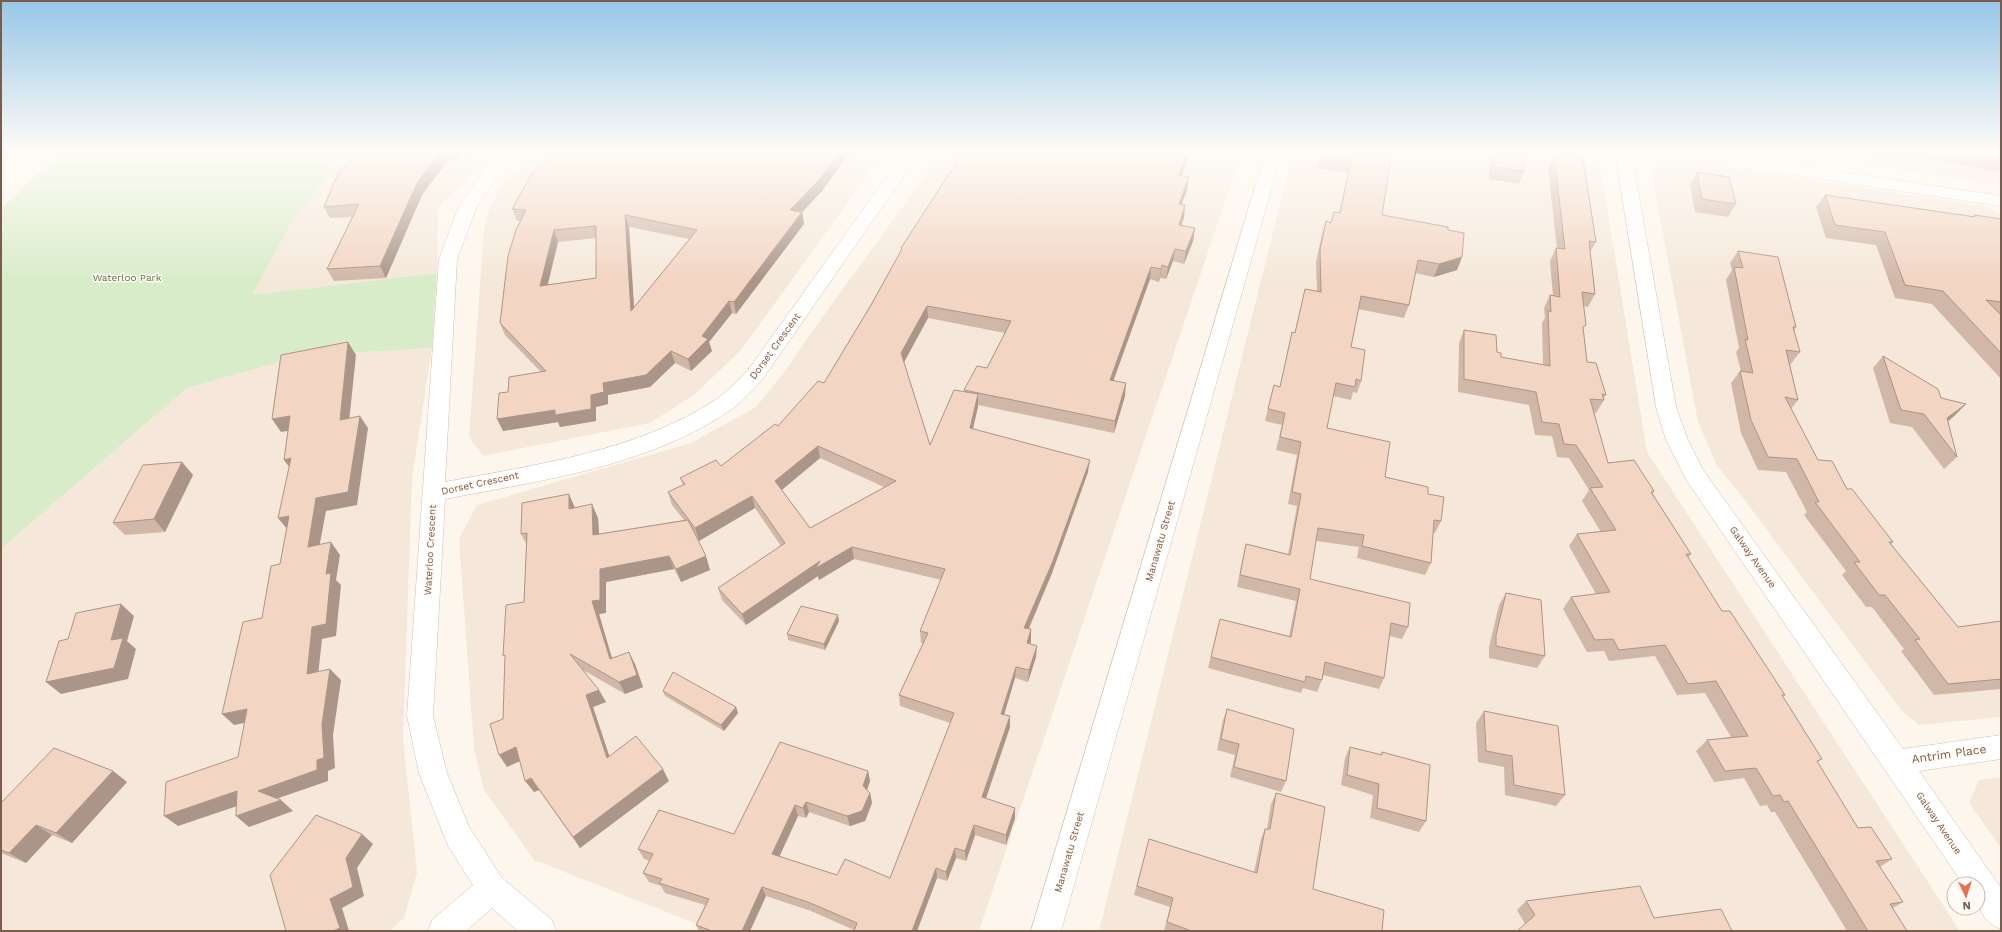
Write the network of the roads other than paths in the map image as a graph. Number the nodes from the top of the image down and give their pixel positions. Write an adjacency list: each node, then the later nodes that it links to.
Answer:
1 (476, 194): 7 (street, Waterloo Crescent)
2 (883, 194): 7 (street, Dorset Crescent)
3 (1261, 194): 14 (street, Manawatu Street)
4 (1630, 194): 9 (street, Galway Avenue)
5 (1958, 194): 6 (street)
6 (2001, 201)
7 (433, 493): 10 (street, Waterloo Crescent)
8 (2001, 747): 9 (street, Antrim Place)
9 (1897, 762): 11 (street, Galway Avenue)
10 (492, 888): 12 (street); 13 (street, Waterloo Crescent)
11 (2001, 914)
12 (443, 931)
13 (541, 931)
14 (1046, 931)

